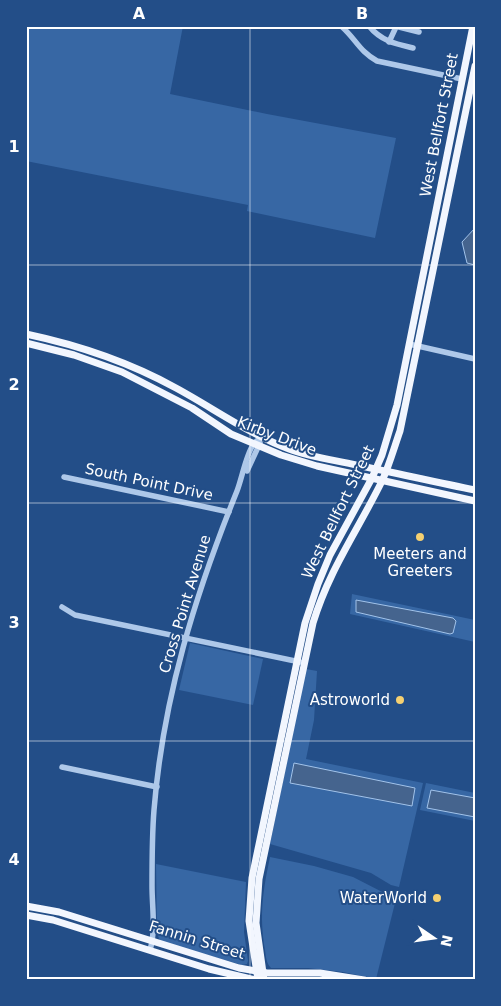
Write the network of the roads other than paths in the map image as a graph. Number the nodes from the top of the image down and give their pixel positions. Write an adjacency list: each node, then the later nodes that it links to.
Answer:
1 (342, 26): 11 (street)
2 (369, 26): 7 (street)
3 (473, 26): 8 (main road, West Bellfort Street)
4 (395, 27): 5 (street); 7 (street)
5 (405, 28): 6 (street)
6 (419, 32)
7 (389, 42): 9 (street)
8 (469, 47): 11 (main road, West Bellfort Street); 12 (main road)
9 (413, 48)
10 (475, 66): 12 (main road, West Bellfort Street)
11 (462, 79): 13 (main road); 14 (main road, West Bellfort Street)
12 (473, 82): 13 (main road, West Bellfort Street)
13 (467, 106): 15 (main road, West Bellfort Street)
14 (444, 170): 15 (main road); 16 (main road, West Bellfort Street)
15 (453, 172): 17 (main road, West Bellfort Street)
16 (433, 226): 17 (main road); 18 (main road, West Bellfort Street)
17 (442, 228): 19 (main road, West Bellfort Street)
18 (422, 280): 19 (main road); 22 (main road, West Bellfort Street)
19 (431, 282): 23 (main road, West Bellfort Street)
20 (26, 334): 24 (main road, Kirby Drive)
21 (26, 343): 26 (main road, Kirby Drive)
22 (409, 344): 23 (street); 30 (main road, West Bellfort Street)
23 (418, 346): 25 (street); 32 (main road, West Bellfort Street)
24 (93, 351): 26 (main road); 27 (main road, Kirby Drive)
25 (475, 359)
26 (90, 360): 28 (main road, Kirby Drive)
27 (140, 370): 28 (main road); 29 (main road, Kirby Drive)
28 (136, 379): 31 (main road, Kirby Drive)
29 (197, 400): 31 (main road); 33 (main road, Kirby Drive)
30 (397, 405): 32 (main road); 35 (main road, West Bellfort Street)
31 (192, 408): 34 (main road, Kirby Drive)
32 (406, 408): 36 (main road, West Bellfort Street)
33 (261, 436): 34 (street, Cross Point Avenue); 35 (main road, Kirby Drive)
34 (256, 446): 37 (main road, Kirby Drive); 44 (street, Cross Point Avenue)
35 (376, 469): 36 (main road, Kirby Drive); 39 (main road, West Bellfort Street)
36 (386, 471): 40 (main road, West Bellfort Street); 41 (main road, Kirby Drive)
37 (357, 475): 39 (main road, Kirby Drive); 42 (main road)
38 (64, 477): 44 (street, South Point Drive)
39 (372, 478): 40 (main road, Kirby Drive); 42 (main road, West Bellfort Street)
40 (382, 481): 43 (main road, Kirby Drive); 46 (main road, West Bellfort Street)
41 (475, 490)
42 (364, 493): 45 (main road, West Bellfort Street)
43 (475, 501)
44 (229, 512): 48 (street, Cross Point Avenue)
45 (330, 555): 46 (main road); 49 (main road, West Bellfort Street)
46 (339, 559): 49 (main road, West Bellfort Street)
47 (62, 607): 48 (street)
48 (185, 638): 49 (street); 51 (street, Cross Point Avenue)
49 (301, 662): 60 (main road, West Bellfort Street)
50 (62, 767): 51 (street)
51 (157, 787): 58 (street, Cross Point Avenue)
52 (26, 906): 53 (main road, Fannin Street)
53 (47, 909): 55 (main road); 56 (main road, Fannin Street)
54 (26, 915): 55 (main road, Fannin Street)
55 (45, 918): 57 (main road, Fannin Street)
56 (93, 923): 57 (main road); 58 (main road, Fannin Street)
57 (90, 932): 59 (main road, Fannin Street)
58 (152, 941): 59 (street, Cross Point Avenue); 60 (main road, Fannin Street)
59 (150, 950): 61 (main road, Fannin Street)
60 (261, 974): 61 (main road, West Bellfort Street); 62 (main road, Fannin Street)
61 (257, 980)
62 (364, 980)

